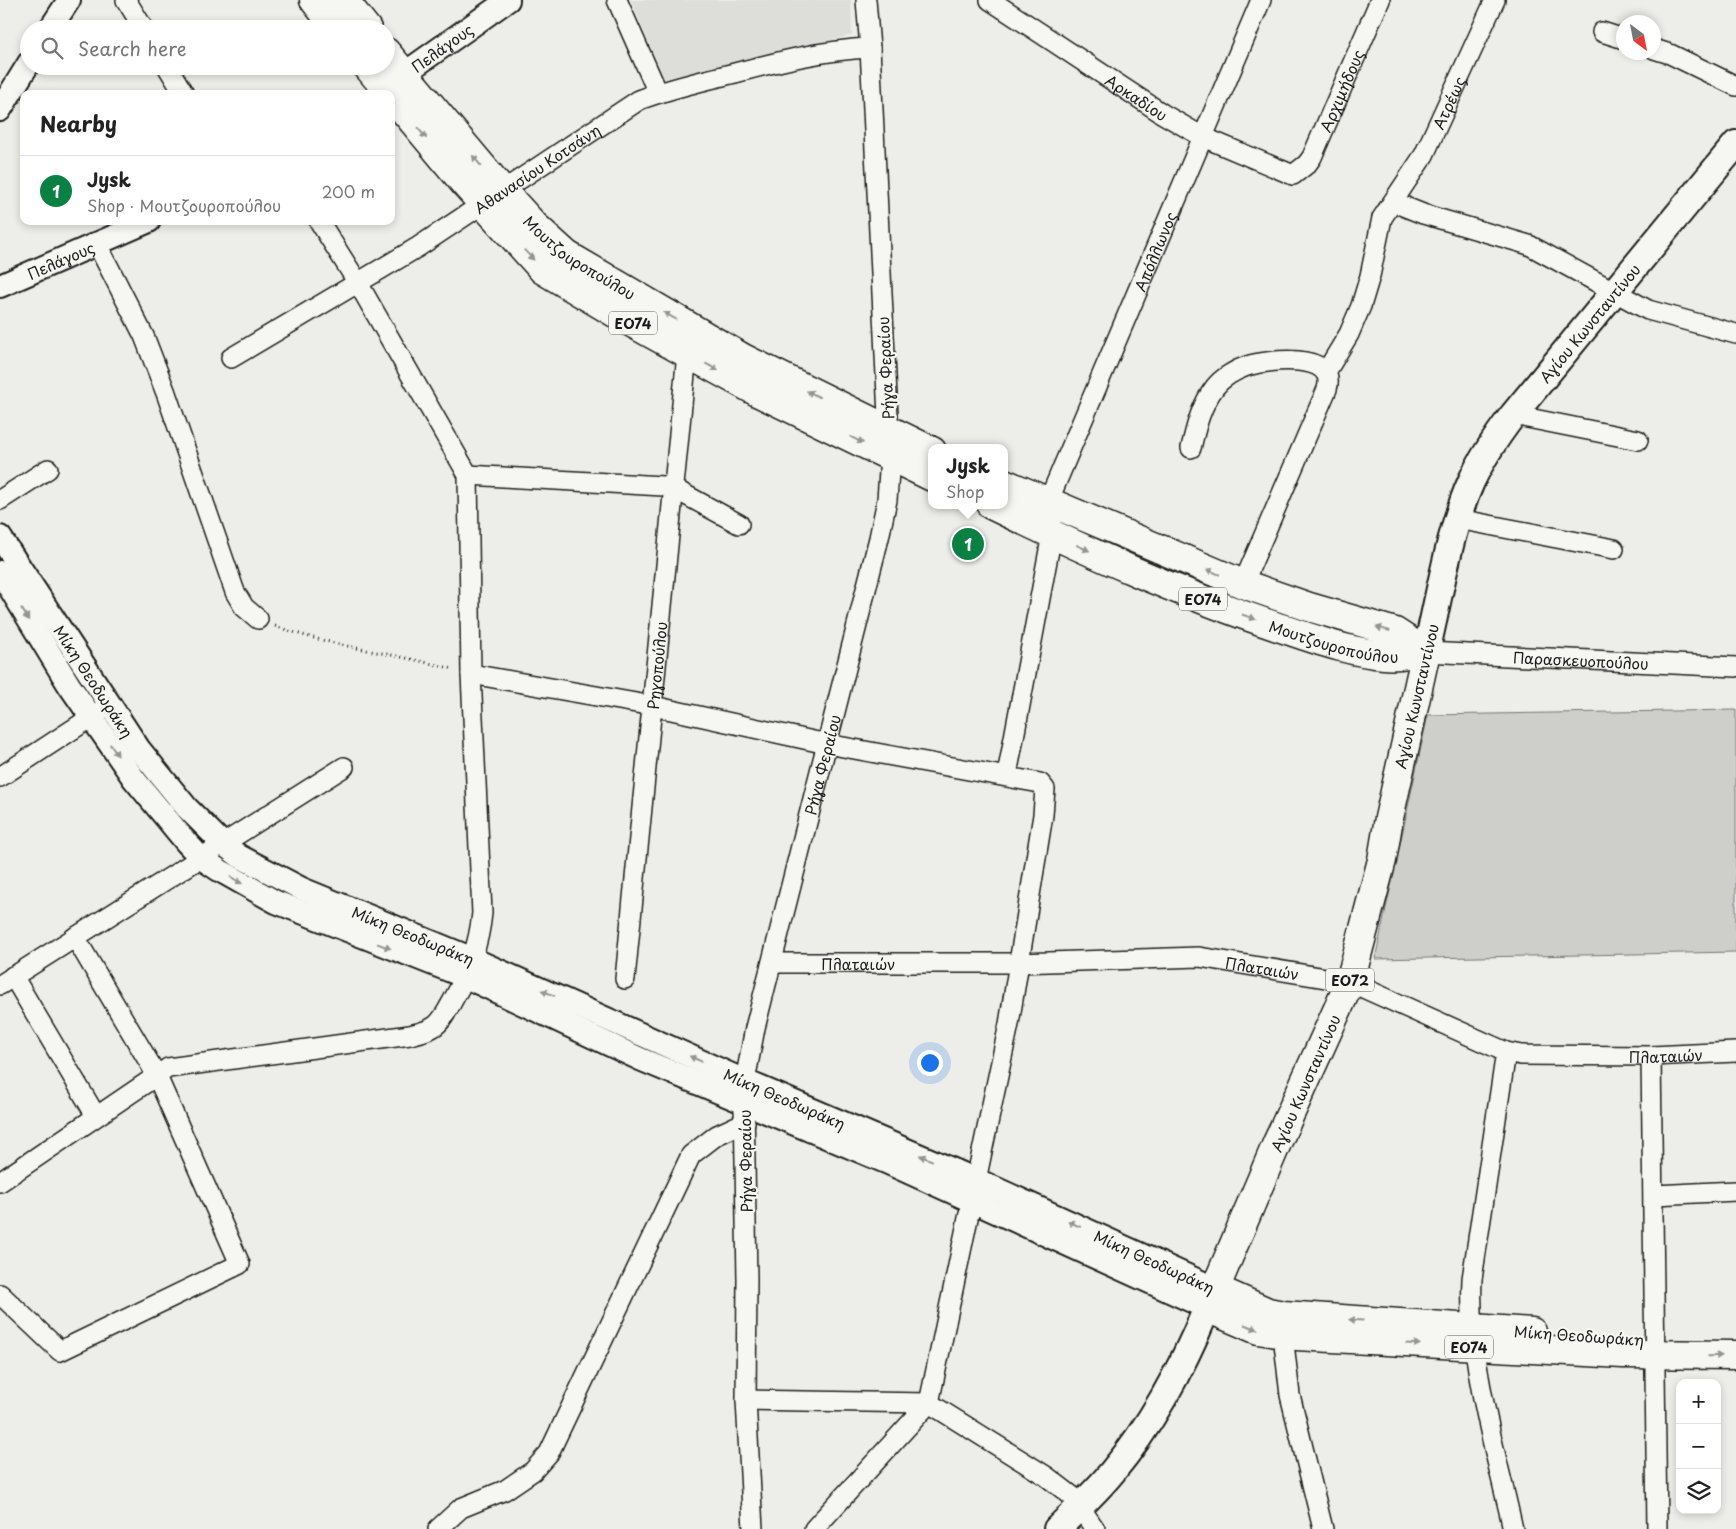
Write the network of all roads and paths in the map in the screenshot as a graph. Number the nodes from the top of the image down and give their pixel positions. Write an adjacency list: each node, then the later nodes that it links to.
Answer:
1 (69, 0): 12 (street)
2 (126, 0): 13 (street)
3 (314, 0): 14 (main road)
4 (344, 0): 15 (main road)
5 (508, 0): 25 (street, Πελάγους)
6 (616, 0): 27 (street)
7 (866, 0): 18 (street, Ρήγα Φεραίου)
8 (990, 0): 30 (street, Αρκαδίου)
9 (1261, 0): 30 (street, Απόλλωνος)
10 (1380, 0): 32 (street, Αρχιμήδους)
11 (1495, 0): 34 (street, Ατρέως)
12 (56, 20)
13 (138, 20)
14 (330, 20)
15 (360, 20)
16 (1602, 32): 17 (street)
17 (1616, 36)
18 (870, 48): 27 (street, Αθανασίου Κοτσάνη); 47 (street, Ρήγα Φεραίου)
19 (1661, 51): 24 (street)
20 (22, 75): 29 (street)
21 (172, 75): 26 (street)
22 (376, 75): 25 (main road, Μουτζουροπούλου / ΕΟ74)
23 (388, 75): 25 (main road, Μουτζουροπούλου / ΕΟ74)
24 (1736, 86)
25 (389, 89)
26 (182, 90)
27 (658, 93): 33 (street, Αθανασίου Κοτσάνη)
28 (395, 95): 33 (main road, Μουτζουροπούλου / ΕΟ74)
29 (0, 110)
30 (1203, 136): 32 (street, Αρκαδίου); 56 (street, Απόλλωνος)
31 (1736, 144): 40 (main road, Αγίου Κωνσταντίνου)
32 (1293, 175)
33 (493, 197): 38 (street, Αθανασίου Κοτσάνη); 42 (main road, Μουτζουροπούλου / ΕΟ74, one-way to 42); 47 (main road, Μουτζουροπούλου / ΕΟ74, one-way to 33)
34 (1393, 202): 40 (street); 44 (street, Ατρέως)
35 (139, 225): 37 (street, Πελάγους)
36 (321, 225): 38 (street)
37 (96, 242): 39 (street, Πελάγους); 65 (street)
38 (358, 283): 43 (street, Αθανασίου Κοτσάνη); 52 (street)
39 (0, 286)
40 (1616, 293): 41 (street); 45 (main road, Αγίου Κωνσταντίνου)
41 (1736, 334)
42 (687, 354): 47 (main road, Μουτζουροπούλου / ΕΟ74, one-way to 47); 54 (street, Ρηγοπούλου)
43 (232, 358)
44 (1326, 372): 48 (street); 64 (street)
45 (1513, 415): 46 (street); 58 (main road, Αγίου Κωνσταντίνου)
46 (1638, 440)
47 (889, 443): 49 (main road, Μουτζουροπούλου / ΕΟ74); 51 (main road, Μουτζουροπούλου / ΕΟ74); 71 (street, Ρήγα Φεραίου)
48 (1190, 448)
49 (928, 450)
50 (48, 469): 55 (street)
51 (928, 474)
52 (468, 475): 54 (street); 68 (street)
53 (1008, 485): 56 (main road, Μουτζουροπούλου / ΕΟ74)
54 (673, 488): 59 (street); 69 (street, Ρηγοπούλου)
55 (0, 500)
56 (1048, 502): 60 (street); 64 (main road, Μουτζουροπούλου / ΕΟ74, one-way to 56)
57 (999, 509): 60 (main road, Μουτζουροπούλου / ΕΟ74)
58 (1458, 519): 62 (street); 66 (main road, Αγίου Κωνσταντίνου)
59 (738, 524)
60 (1052, 534): 66 (main road, Μουτζουροπούλου / ΕΟ74, one-way to 66); 73 (street)
61 (0, 537): 70 (street, Μίκη Θεοδωράκη)
62 (1614, 549)
63 (0, 572): 70 (street, Μίκη Θεοδωράκη, one-way to 70)
64 (1243, 584): 66 (main road, Μουτζουροπούλου / ΕΟ74, one-way to 64)
65 (258, 619): 68 (path)
66 (1426, 652): 67 (street, Παρασκευοπούλου); 83 (main road, Αγίου Κωνσταντίνου / ΕΟ72)
67 (1736, 666)
68 (471, 674): 69 (street); 80 (street)
69 (653, 706): 71 (street); 81 (street, Ρηγοπούλου)
70 (100, 712): 74 (street); 75 (street, Μίκη Θεοδωράκη); 76 (street, Μίκη Θεοδωράκη, one-way to 76)
71 (826, 744): 73 (street); 79 (street, Ρήγα Φεραίου)
72 (344, 767): 75 (street)
73 (1007, 775): 78 (street)
74 (0, 777)
75 (223, 844): 76 (street); 80 (street, Μίκη Θεοδωράκη)
76 (201, 858): 77 (street); 80 (street, Μίκη Θεοδωράκη, one-way to 80)
77 (75, 937): 82 (street); 87 (street)
78 (1019, 963): 79 (street, Πλαταιών); 83 (street, Πλαταιών); 91 (street)
79 (773, 964): 88 (street, Ρήγα Φεραίου)
80 (469, 968): 87 (street); 88 (street, Μίκη Θεοδωράκη)
81 (625, 978)
82 (7, 981): 89 (street)
83 (1350, 982): 84 (street, Πλαταιών); 95 (main road, Αγίου Κωνσταντίνου / ΕΟ72)
84 (1506, 1052): 86 (street, Πλαταιών); 98 (street)
85 (1736, 1052): 86 (street, Πλαταιών)
86 (1651, 1056): 93 (street)
87 (156, 1074): 89 (street); 94 (street)
88 (745, 1101): 91 (street, Μίκη Θεοδωράκη); 101 (street, Ρήγα Φεραίου); 105 (street)
89 (96, 1116): 90 (street)
90 (0, 1182)
91 (975, 1191): 95 (street, Μίκη Θεοδωράκη); 102 (street)
92 (1736, 1191): 93 (street)
93 (1654, 1195): 99 (street)
94 (0, 1294)
95 (1210, 1298): 96 (main road, Μίκη Θεοδωράκη / ΕΟ74, one-way to 96); 98 (main road, Μίκη Θεοδωράκη / ΕΟ74, one-way to 95); 103 (main road, ΕΟ72)
96 (1283, 1335): 98 (main road, Μίκη Θεοδωράκη / ΕΟ74, one-way to 98); 109 (street)
97 (1736, 1337): 99 (main road, Μίκη Θεοδωράκη / ΕΟ74)
98 (1473, 1338): 99 (main road, Μίκη Θεοδωράκη / ΕΟ74); 110 (street)
99 (1656, 1348): 100 (main road, Μίκη Θεοδωράκη / ΕΟ74, one-way to 100); 111 (street)
100 (1736, 1355)
101 (746, 1400): 102 (street); 104 (street, Ρήγα Φεραίου)
102 (928, 1403): 103 (street); 106 (street)
103 (1080, 1505): 107 (main road, ΕΟ72); 108 (street)
104 (755, 1527)
105 (438, 1529)
106 (814, 1529)
107 (1057, 1529)
108 (1095, 1529)
109 (1323, 1529)
110 (1513, 1529)
111 (1657, 1529)

